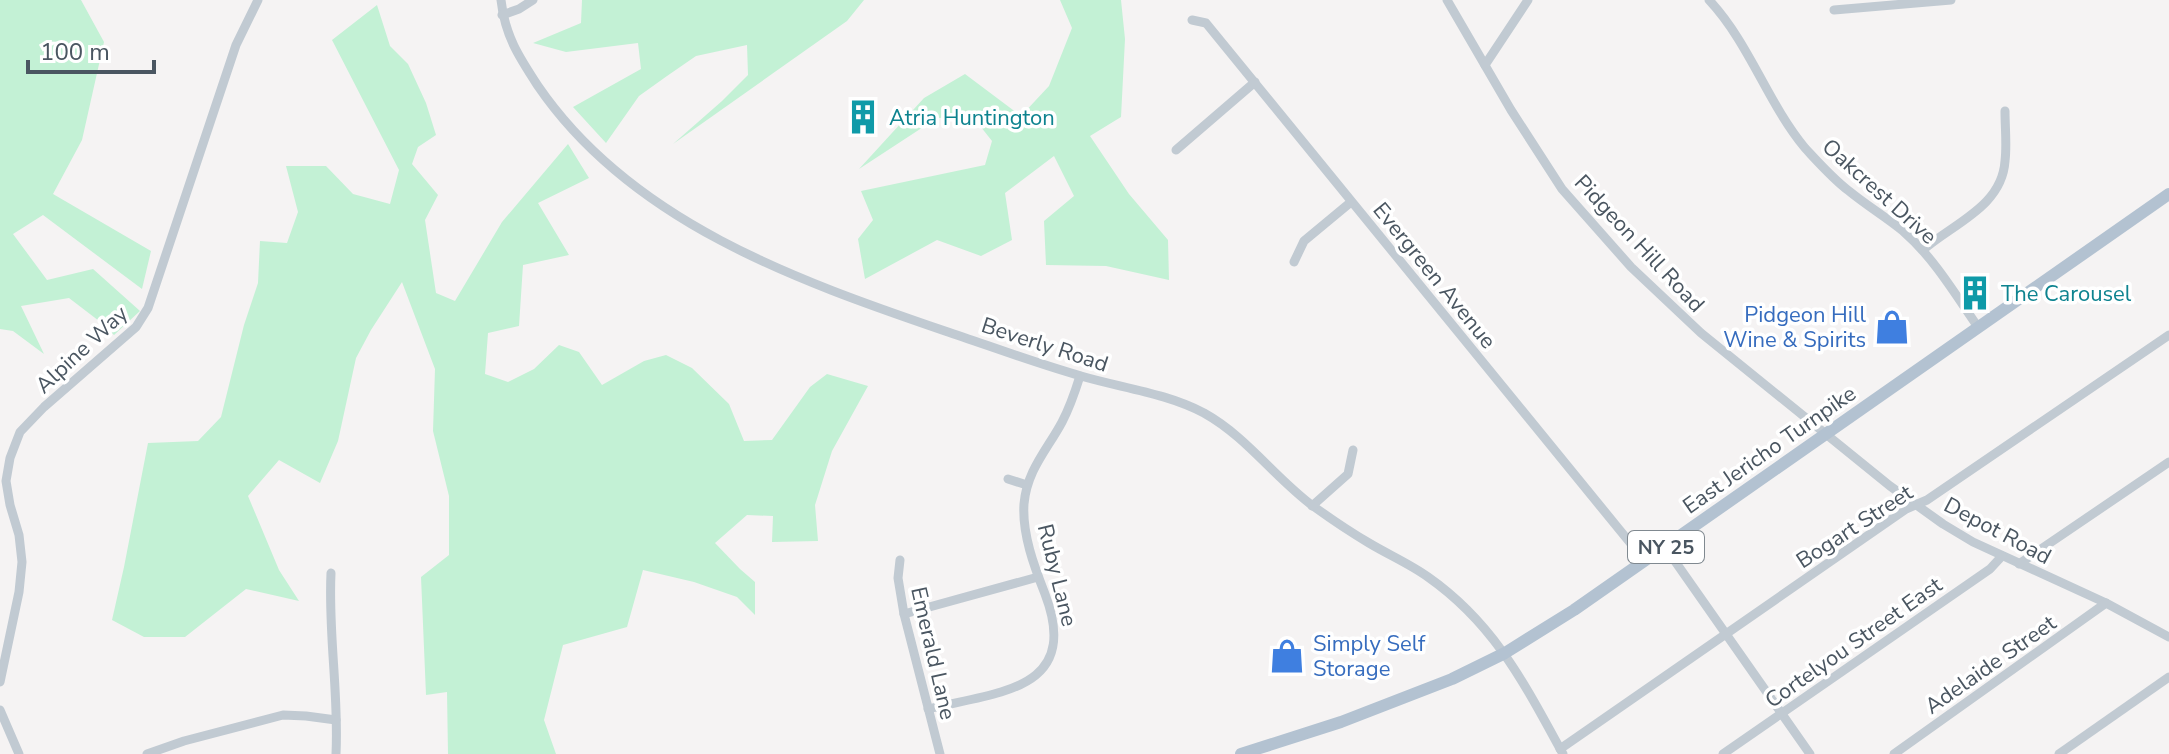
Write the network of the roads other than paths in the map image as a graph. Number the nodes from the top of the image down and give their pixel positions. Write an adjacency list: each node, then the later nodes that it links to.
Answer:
1 (258, 0): 42 (street, Alpine Way)
2 (501, 0): 9 (street, Beverly Road)
3 (533, 0): 9 (street)
4 (1447, 0): 11 (street, Pidgeon Hill Road)
5 (1528, 0): 11 (street)
6 (1709, 0): 17 (street, Oakcrest Drive)
7 (1951, 0): 8 (street)
8 (1834, 10)
9 (502, 15): 21 (street, Beverly Road)
10 (1192, 20): 12 (street, Evergreen Avenue)
11 (1485, 65): 22 (street, Pidgeon Hill Road)
12 (1255, 82): 14 (street); 16 (street, Evergreen Avenue)
13 (2005, 111): 17 (street)
14 (1176, 150)
15 (2169, 194): 19 (main road, East Jericho Turnpike / NY 25)
16 (1351, 202): 18 (street); 32 (street, Evergreen Avenue)
17 (1923, 250): 19 (street, Oakcrest Drive)
18 (1294, 262)
19 (1978, 327): 22 (main road, East Jericho Turnpike / NY 25)
20 (2169, 335): 27 (street, Bogart Street)
21 (1080, 376): 26 (street, Ruby Lane); 28 (street, Beverly Road)
22 (1824, 433): 27 (street, Depot Road); 29 (main road, East Jericho Turnpike / NY 25)
23 (1353, 450): 28 (street)
24 (2169, 462): 33 (street)
25 (1008, 479): 26 (street)
26 (1027, 485): 35 (street, Ruby Lane)
27 (1916, 505): 30 (street, Depot Road); 38 (street, Bogart Street)
28 (1312, 506): 40 (street, Beverly Road)
29 (1665, 547): 32 (main road, East Jericho Turnpike / NY 25); 38 (street)
30 (2002, 556): 33 (street, Depot Road); 45 (street, Cortelyou Street East)
31 (900, 560): 37 (street, Emerald Lane)
32 (1645, 561): 40 (main road, East Jericho Turnpike / NY 25)
33 (2019, 564): 36 (street, Depot Road)
34 (331, 573): 46 (street)
35 (1038, 577): 37 (street); 43 (street, Ruby Lane)
36 (2106, 603): 39 (street, Depot Road); 56 (street, Adelaide Street)
37 (904, 614): 43 (street, Emerald Lane)
38 (1728, 634): 45 (street); 48 (street, Bogart Street)
39 (2169, 637)
40 (1505, 653): 47 (main road, East Jericho Turnpike / NY 25); 48 (street, Beverly Road)
41 (2169, 677): 57 (street)
42 (0, 682)
43 (928, 709): 52 (street, Emerald Lane)
44 (0, 710): 49 (street)
45 (1781, 714): 54 (street, Cortelyou Street East); 55 (street)
46 (336, 720): 50 (street); 51 (street)
47 (1276, 749): 53 (main road, East Jericho Turnpike / NY 25)
48 (1562, 752)
49 (19, 754)
50 (147, 754)
51 (336, 754)
52 (940, 754)
53 (1241, 754)
54 (1723, 754)
55 (1810, 754)
56 (1894, 754)
57 (2059, 754)

